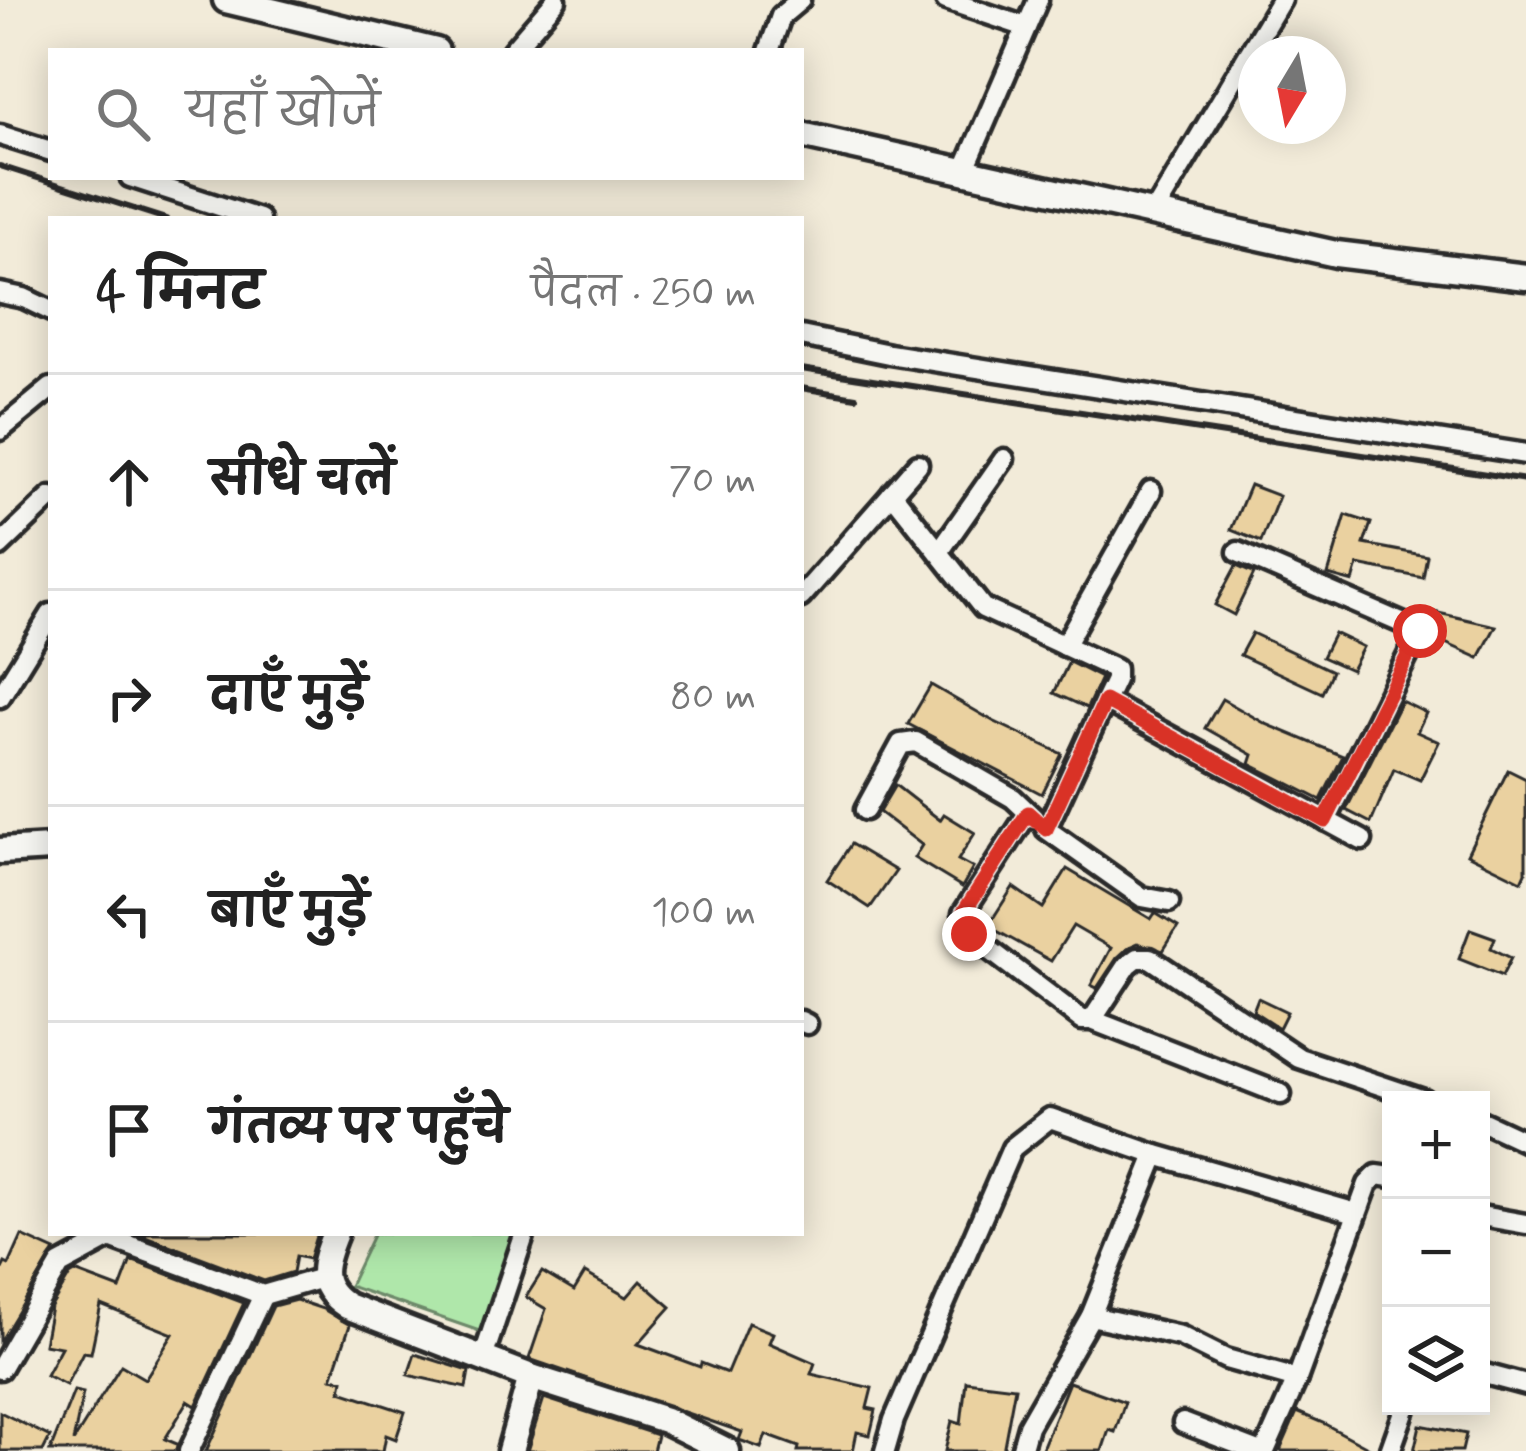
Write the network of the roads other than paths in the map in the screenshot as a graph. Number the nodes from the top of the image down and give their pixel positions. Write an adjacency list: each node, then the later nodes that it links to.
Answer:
1 (226, 0): 8 (street)
2 (556, 0): 9 (street)
3 (800, 0): 10 (street)
4 (946, 0): 7 (street)
5 (1038, 0): 7 (street)
6 (1281, 0): 16 (street)
7 (1026, 27): 14 (street)
8 (424, 48)
9 (515, 48)
10 (770, 48)
11 (0, 135): 13 (street)
12 (804, 136): 14 (street)
13 (48, 150)
14 (964, 171): 16 (street)
15 (139, 180): 17 (street)
16 (1154, 213): 18 (street)
17 (250, 216)
18 (1526, 278)
19 (0, 293): 20 (street)
20 (48, 310)
21 (804, 338): 24 (street)
22 (48, 390): 23 (street)
23 (0, 430)
24 (1526, 454)
25 (1004, 459): 31 (street)
26 (918, 464): 28 (street)
27 (1151, 491): 35 (street)
28 (892, 493): 31 (street); 33 (street)
29 (48, 500): 30 (street)
30 (0, 546)
31 (939, 552): 35 (street)
32 (1238, 552): 40 (street)
33 (805, 588)
34 (48, 619): 36 (street)
35 (1064, 646): 37 (street)
36 (0, 697)
37 (1105, 701): 40 (street); 41 (street)
38 (866, 810): 39 (street)
39 (1028, 813): 41 (street); 46 (street)
40 (1325, 821): 42 (street)
41 (1046, 829): 45 (street)
42 (1362, 840)
43 (48, 848): 44 (street)
44 (0, 851)
45 (1169, 902)
46 (1092, 1020): 47 (street); 48 (street)
47 (1397, 1091)
48 (1281, 1094)
49 (1490, 1125): 50 (street)
50 (1526, 1142)
51 (1156, 1155): 53 (street); 60 (street); 72 (street)
52 (1382, 1174): 53 (street)
53 (1356, 1213): 65 (street)
54 (1490, 1218): 55 (street)
55 (1526, 1224)
56 (334, 1236): 58 (street)
57 (524, 1236): 61 (street)
58 (322, 1278): 59 (street); 61 (street)
59 (263, 1295): 62 (street); 69 (street)
60 (1091, 1316): 65 (street); 73 (street)
61 (483, 1358): 64 (street)
62 (0, 1369)
63 (1490, 1374): 66 (street)
64 (531, 1377): 70 (street); 71 (street)
65 (1297, 1379): 75 (street)
66 (1526, 1384)
67 (1403, 1415): 76 (street)
68 (1184, 1423): 74 (street)
69 (189, 1451)
70 (510, 1451)
71 (727, 1451)
72 (885, 1451)
73 (1021, 1451)
74 (1256, 1451)
75 (1265, 1451)
76 (1390, 1451)

